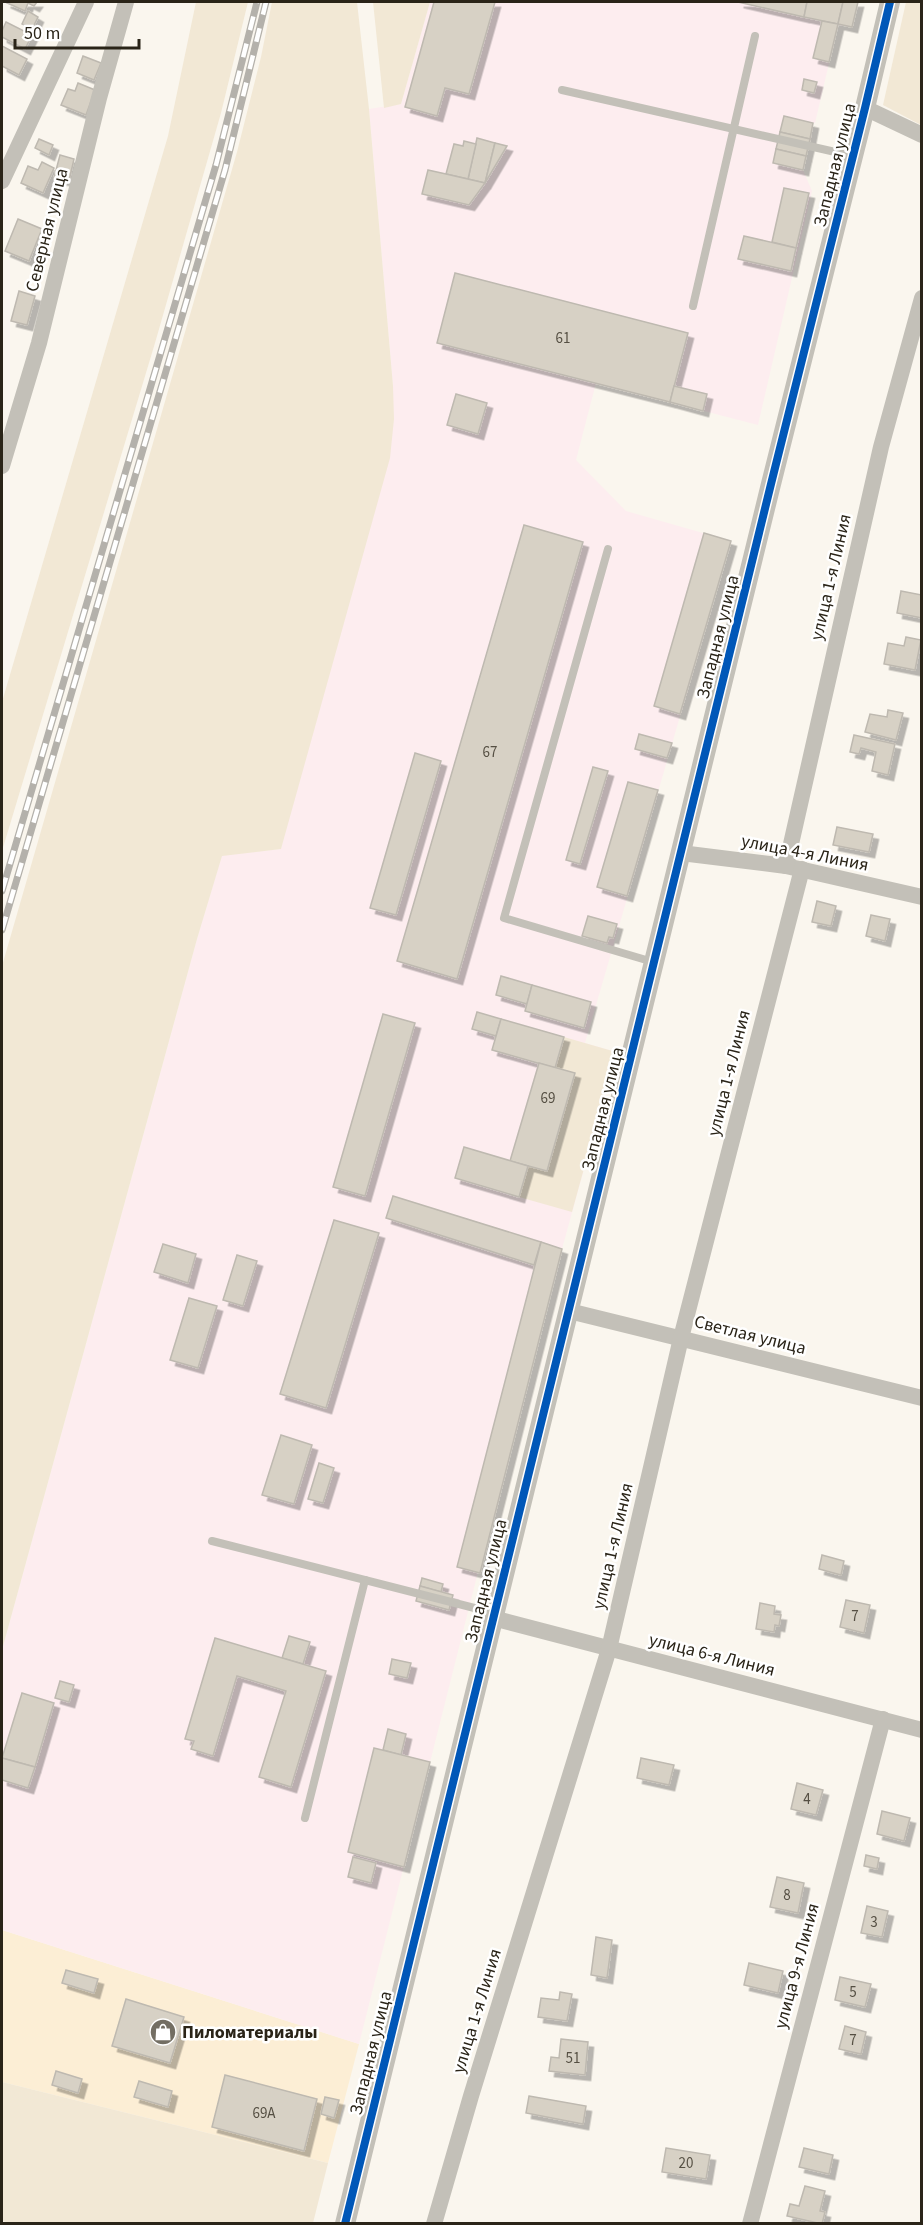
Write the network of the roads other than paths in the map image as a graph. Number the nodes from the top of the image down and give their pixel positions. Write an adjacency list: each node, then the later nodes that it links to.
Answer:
1 (86, 2): 10 (street)
2 (126, 2): 13 (street, Северная улица)
3 (890, 2): 6 (street, Западная улица)
4 (755, 36): 7 (lane)
5 (562, 90): 7 (lane)
6 (865, 108): 8 (street); 9 (street, Западная улица)
7 (734, 129): 9 (lane); 12 (lane)
8 (921, 135)
9 (853, 156): 15 (street, Западная улица)
10 (2, 181)
11 (921, 298): 16 (street, улица 1-я Линия)
12 (693, 306)
13 (2, 466)
14 (608, 549): 18 (lane)
15 (681, 852): 16 (street, улица 4-я Линия); 18 (street, Западная улица)
16 (794, 868): 17 (street, улица 4-я Линия); 20 (street, улица 1-я Линия)
17 (921, 897)
18 (654, 962): 19 (street, Западная улица)
19 (569, 1311): 20 (street, Светлая улица); 24 (street, Западная улица)
20 (681, 1338): 21 (street, Светлая улица); 25 (street, улица 1-я Линия)
21 (921, 1398)
22 (212, 1541): 23 (lane)
23 (365, 1580): 24 (lane); 28 (lane)
24 (493, 1615): 25 (street, улица 6-я Линия); 29 (street, Западная улица)
25 (609, 1649): 26 (street, улица 6-я Линия); 30 (street, улица 1-я Линия)
26 (883, 1719): 27 (street, улица 6-я Линия); 31 (street, улица 9-я Линия)
27 (921, 1730)
28 (305, 1818)
29 (345, 2223)
30 (434, 2223)
31 (750, 2223)

